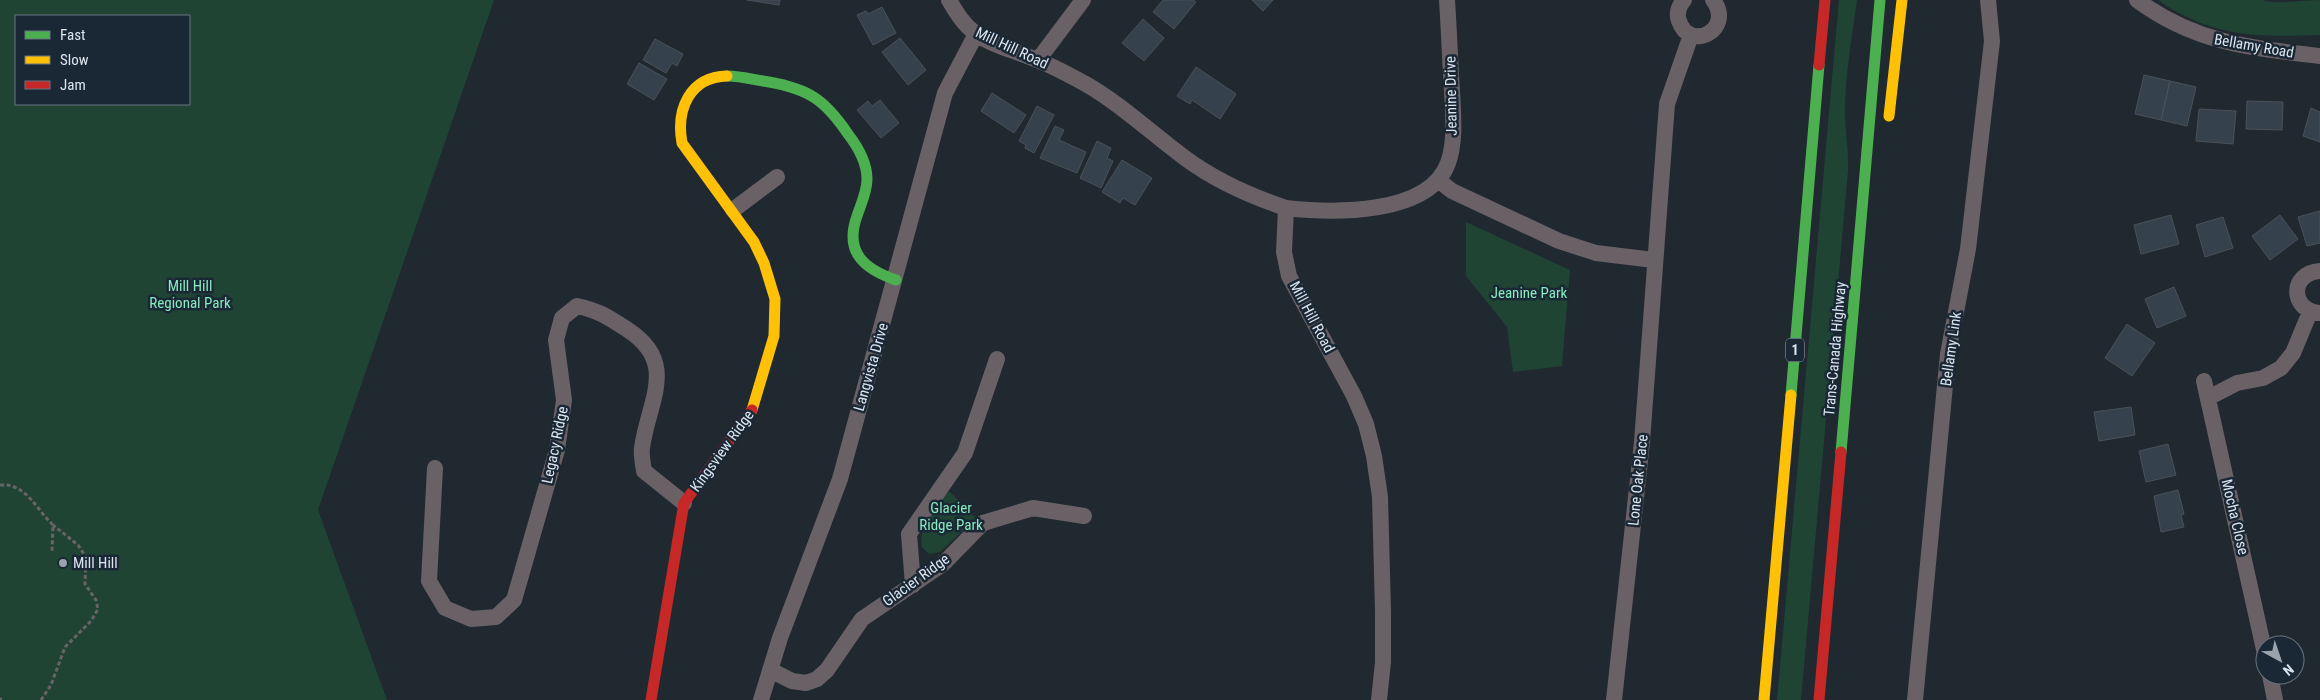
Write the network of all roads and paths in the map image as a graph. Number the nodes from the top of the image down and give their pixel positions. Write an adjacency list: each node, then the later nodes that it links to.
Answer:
1 (949, 0): 11 (street, Mill Hill Road)
2 (1083, 0): 14 (street)
3 (1447, 0): 17 (street, Jeanine Drive)
4 (1684, 0): 12 (street)
5 (1713, 0): 12 (street)
6 (1826, 0): 44 (main road, 1)
7 (1880, 0): 26 (main road, Trans-Canada Highway)
8 (1902, 0): 15 (main road)
9 (1988, 0): 46 (street, Bellamy Link)
10 (2137, 0): 13 (street, Bellamy Road)
11 (976, 34): 14 (street, Mill Hill Road); 23 (street, Langvista Drive)
12 (1691, 35): 21 (street, Lone Oak Place)
13 (2320, 56)
14 (1038, 60): 18 (street, Mill Hill Road)
15 (1887, 128)
16 (777, 177): 19 (street)
17 (1438, 180): 18 (street, Jeanine Drive); 21 (street)
18 (1286, 208): 42 (street, Mill Hill Road)
19 (733, 210): 23 (main road, Kingsview Ridge); 31 (main road, Kingsview Ridge)
20 (1870, 255): 26 (main road)
21 (1654, 260): 43 (street, Lone Oak Place)
22 (2320, 271): 24 (street)
23 (896, 280): 37 (street, Langvista Drive)
24 (2315, 312): 28 (street)
25 (997, 359): 35 (street)
26 (1849, 359): 45 (main road, Trans-Canada Highway)
27 (2204, 381): 28 (street, Mocha Close)
28 (2208, 398): 36 (street, Mocha Close)
29 (435, 468): 31 (street, Legacy Ridge)
30 (0, 485): 33 (path)
31 (684, 503): 40 (main road, Kingsview Ridge)
32 (1084, 516): 35 (street, Glacier Ridge)
33 (53, 525): 34 (path); 39 (path)
34 (52, 551)
35 (913, 585): 37 (street, Glacier Ridge)
36 (2261, 635)
37 (770, 670): 41 (street, Langvista Drive)
38 (2272, 685): 47 (street)
39 (41, 700)
40 (650, 700)
41 (761, 700)
42 (1379, 700)
43 (1614, 700)
44 (1764, 700)
45 (1819, 700)
46 (1915, 700)
47 (2275, 700)

